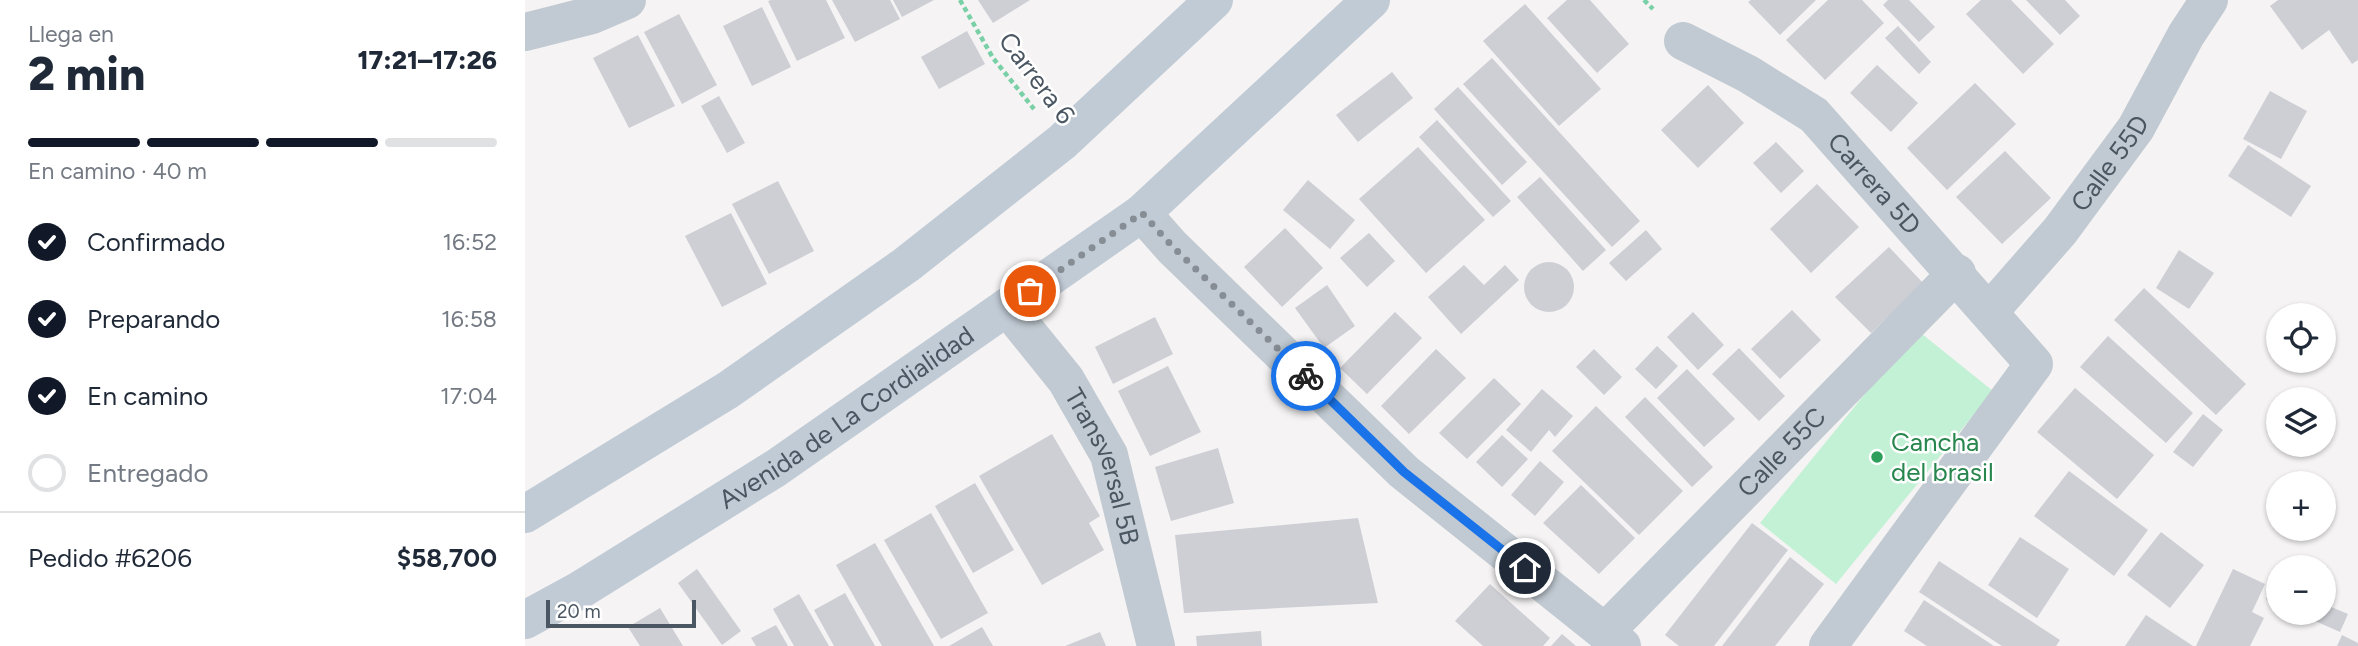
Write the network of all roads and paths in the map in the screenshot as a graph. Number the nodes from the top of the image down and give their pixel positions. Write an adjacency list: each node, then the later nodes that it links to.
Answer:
1 (627, 0): 6 (street)
2 (960, 0): 8 (path, Carrera 6)
3 (1214, 0): 8 (main road)
4 (1371, 0): 9 (main road, Avenida de La Cordialidad)
5 (2209, 0): 12 (street, Calle 55D)
6 (525, 32)
7 (1683, 41): 10 (street, Carrera 5D)
8 (1062, 142): 13 (main road)
9 (1142, 213): 11 (main road, Avenida de La Cordialidad); 15 (street)
10 (1957, 273): 12 (street, Carrera 5D); 15 (street, Calle 55C)
11 (1007, 307): 14 (main road, Avenida de La Cordialidad); 16 (street, Transversal 5B)
12 (1989, 312): 17 (street, Carrera 5D)
13 (525, 514)
14 (525, 620)
15 (1614, 639)
16 (1156, 646)
17 (1828, 646)

